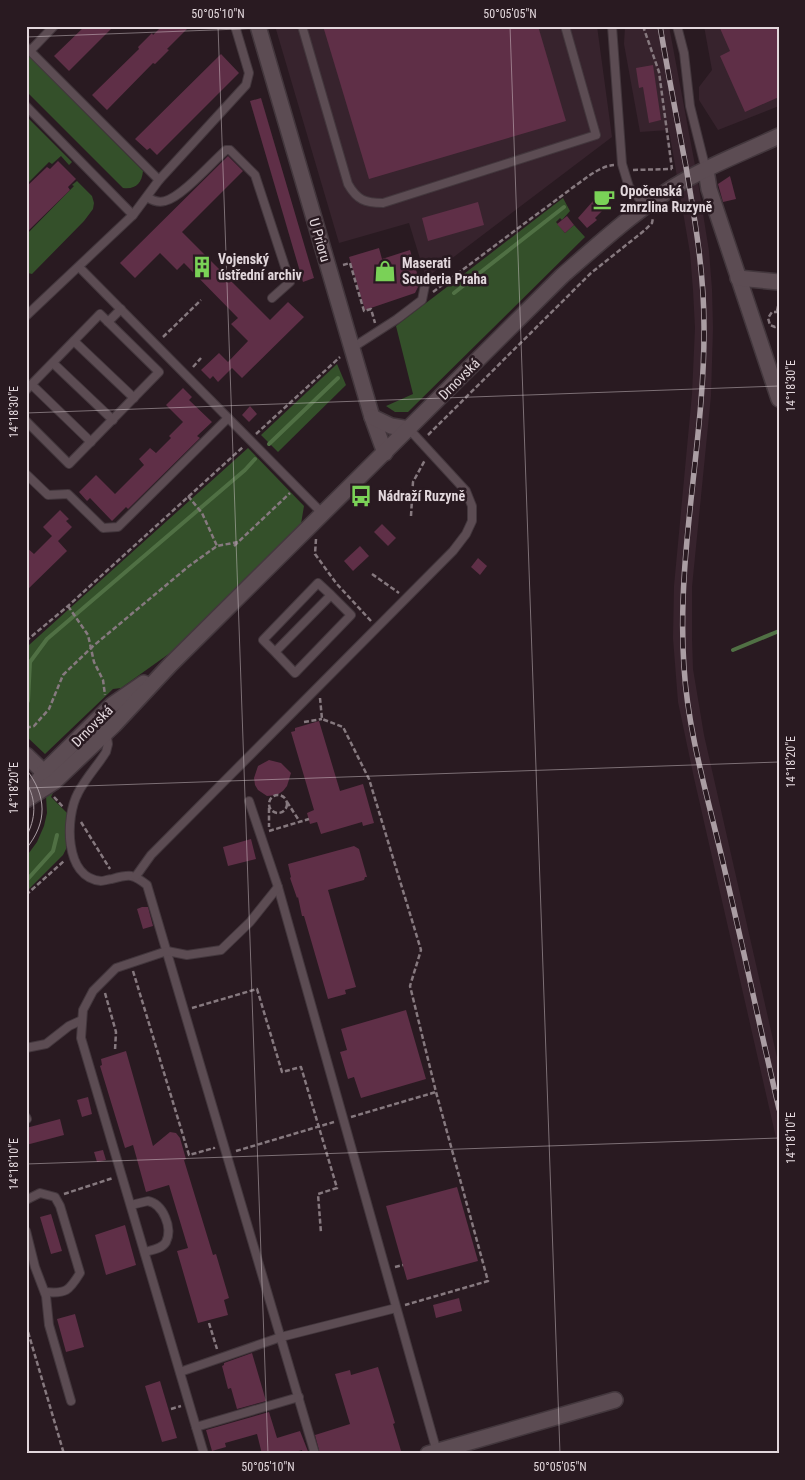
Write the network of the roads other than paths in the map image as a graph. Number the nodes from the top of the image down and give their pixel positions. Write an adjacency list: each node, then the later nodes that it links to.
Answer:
1 (54, 26): 8 (lane)
2 (235, 26): 12 (lane)
3 (258, 26): 25 (main road, U Prioru)
4 (302, 26): 5 (lane)
5 (565, 26)
6 (612, 26): 14 (lane)
7 (677, 26): 11 (lane)
8 (28, 49): 12 (lane)
9 (26, 106): 15 (lane)
10 (779, 136): 11 (main road, Drnovská)
11 (706, 170): 14 (main road, Drnovská); 17 (main road)
12 (159, 180): 13 (lane)
13 (147, 197): 15 (lane); 20 (lane)
14 (646, 206): 34 (main road, Drnovská)
15 (133, 215): 16 (lane)
16 (79, 267): 21 (lane); 22 (lane)
17 (738, 278): 18 (main road); 29 (main road)
18 (779, 282)
19 (425, 285): 25 (lane)
20 (272, 298)
21 (121, 309): 23 (lane); 31 (lane)
22 (26, 316)
23 (108, 322): 24 (lane); 28 (lane)
24 (74, 341): 26 (lane); 28 (lane)
25 (352, 348): 30 (main road, U Prioru)
26 (53, 363): 27 (lane); 32 (lane)
27 (29, 388): 35 (lane)
28 (134, 398): 32 (lane)
29 (779, 399)
30 (372, 417): 34 (main road); 36 (main road, U Prioru)
31 (228, 418): 37 (lane); 38 (lane)
32 (112, 420): 35 (lane)
33 (26, 421): 35 (lane)
34 (409, 428): 36 (main road, Drnovská); 48 (lane)
35 (91, 442)
36 (385, 452): 38 (main road, Drnovská)
37 (26, 474)
38 (323, 514): 41 (main road, Drnovská)
39 (331, 596): 40 (lane); 40 (lane); 40 (lane)
40 (275, 652)
41 (170, 665): 42 (main road, Drnovská); 45 (main road, Drnovská)
42 (106, 732): 45 (main road, Drnovská); 48 (lane)
43 (26, 755): 45 (main road)
44 (26, 762): 45 (lane)
45 (51, 784): 46 (main road, Drnovská)
46 (26, 800)
47 (249, 800): 49 (lane)
48 (136, 876): 50 (lane)
49 (278, 887): 50 (lane); 58 (lane)
50 (167, 951): 51 (lane); 59 (lane)
51 (82, 1020): 52 (lane); 54 (lane)
52 (26, 1048)
53 (26, 1200): 57 (lane)
54 (131, 1205): 56 (lane); 56 (lane)
55 (26, 1231): 57 (lane)
56 (145, 1252): 60 (lane)
57 (45, 1292): 63 (lane)
58 (396, 1308): 59 (lane); 65 (lane)
59 (281, 1337): 60 (lane); 61 (lane)
60 (180, 1372): 64 (lane)
61 (299, 1398): 64 (lane); 67 (lane)
62 (616, 1400): 65 (main road)
63 (71, 1401)
64 (196, 1427): 66 (lane)
65 (434, 1453)
66 (204, 1454)
67 (315, 1454)

